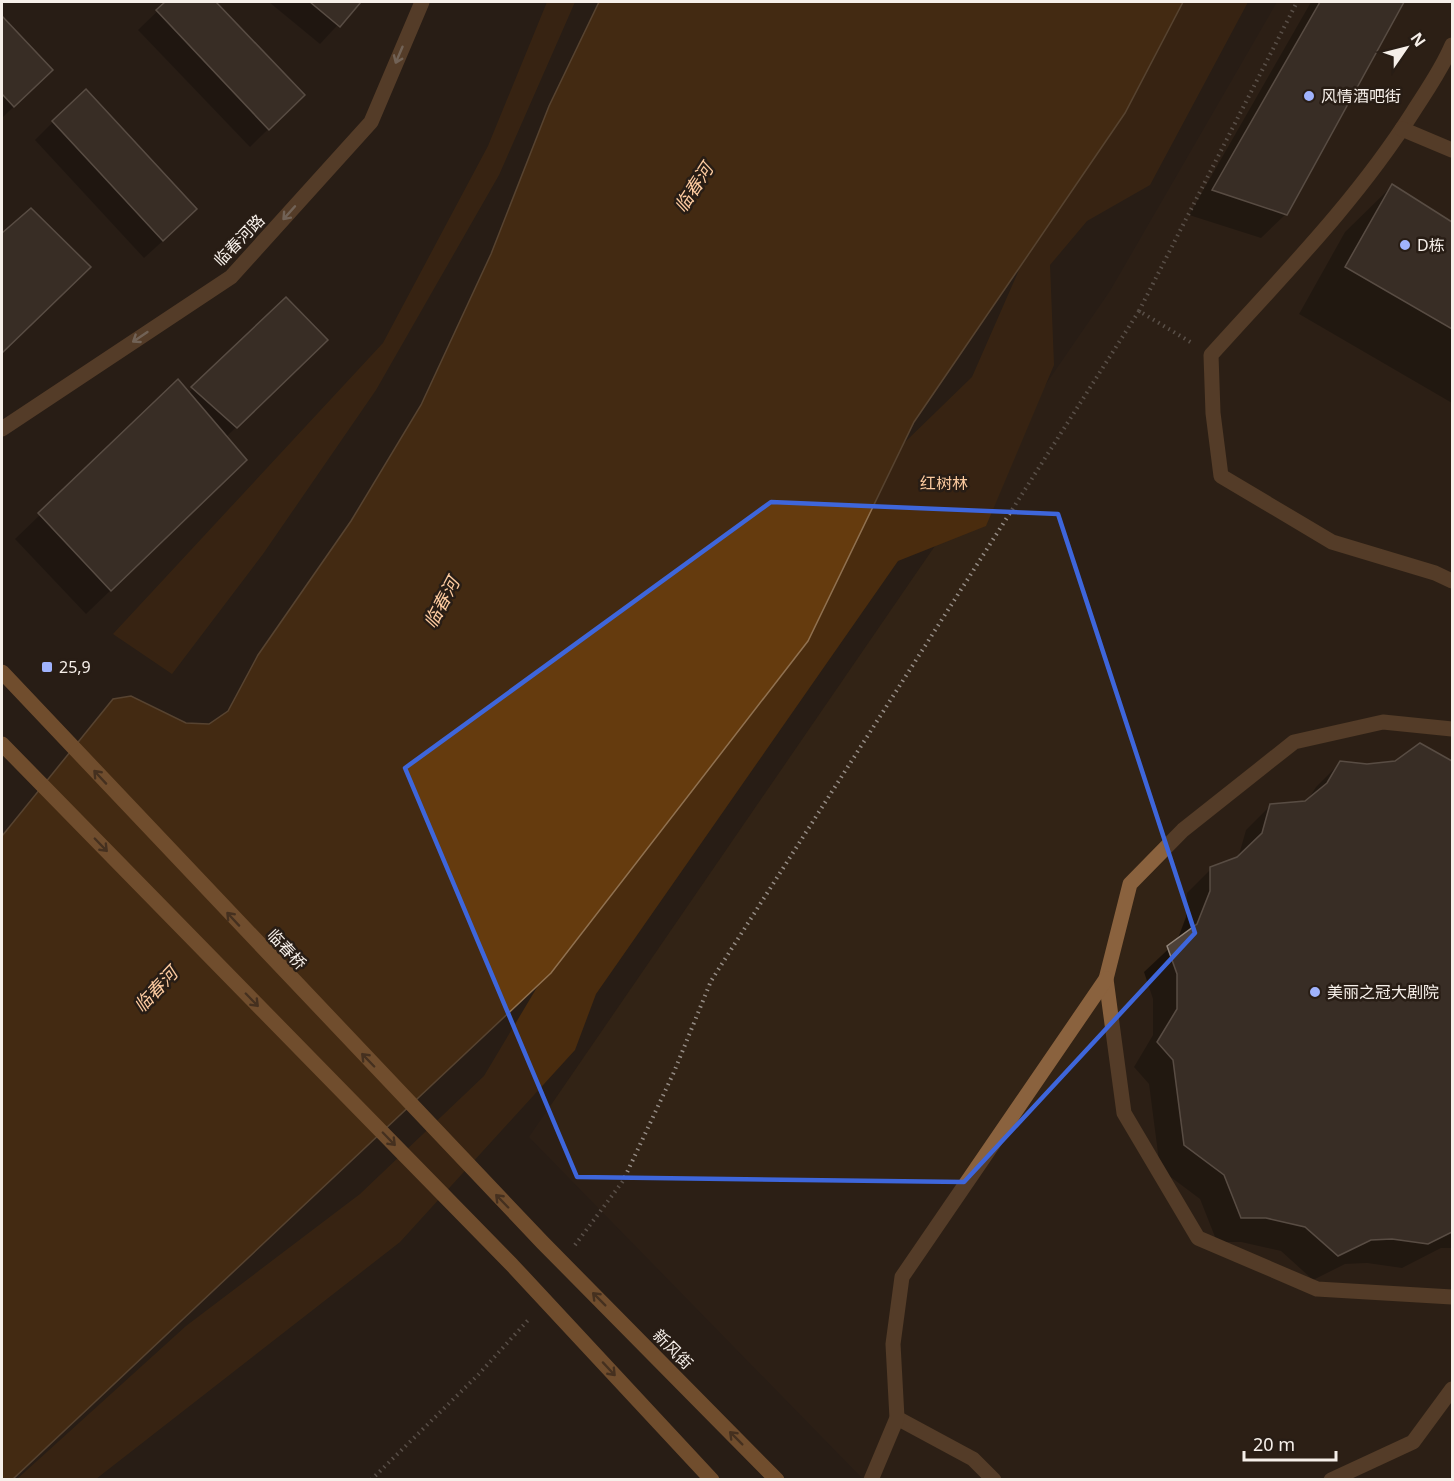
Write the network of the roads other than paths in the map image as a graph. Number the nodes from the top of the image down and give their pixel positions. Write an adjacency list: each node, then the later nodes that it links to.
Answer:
1 (422, 2): 5 (street, 临春河路, one-way to 5)
2 (1452, 45): 3 (street)
3 (1402, 129): 4 (street); 6 (street)
4 (1452, 150)
5 (2, 429)
6 (1452, 581)
7 (4, 675): 11 (main road, 临春桥, one-way to 7)
8 (1452, 729): 10 (street)
9 (2, 744): 15 (main road, one-way to 15)
10 (1106, 979): 12 (street); 14 (street)
11 (543, 1243): 16 (main road, 新风街, one-way to 11)
12 (1452, 1297)
13 (1452, 1389): 19 (street)
14 (897, 1418): 17 (street); 18 (street)
15 (712, 1479)
16 (777, 1479)
17 (871, 1479)
18 (994, 1479)
19 (1331, 1479)

